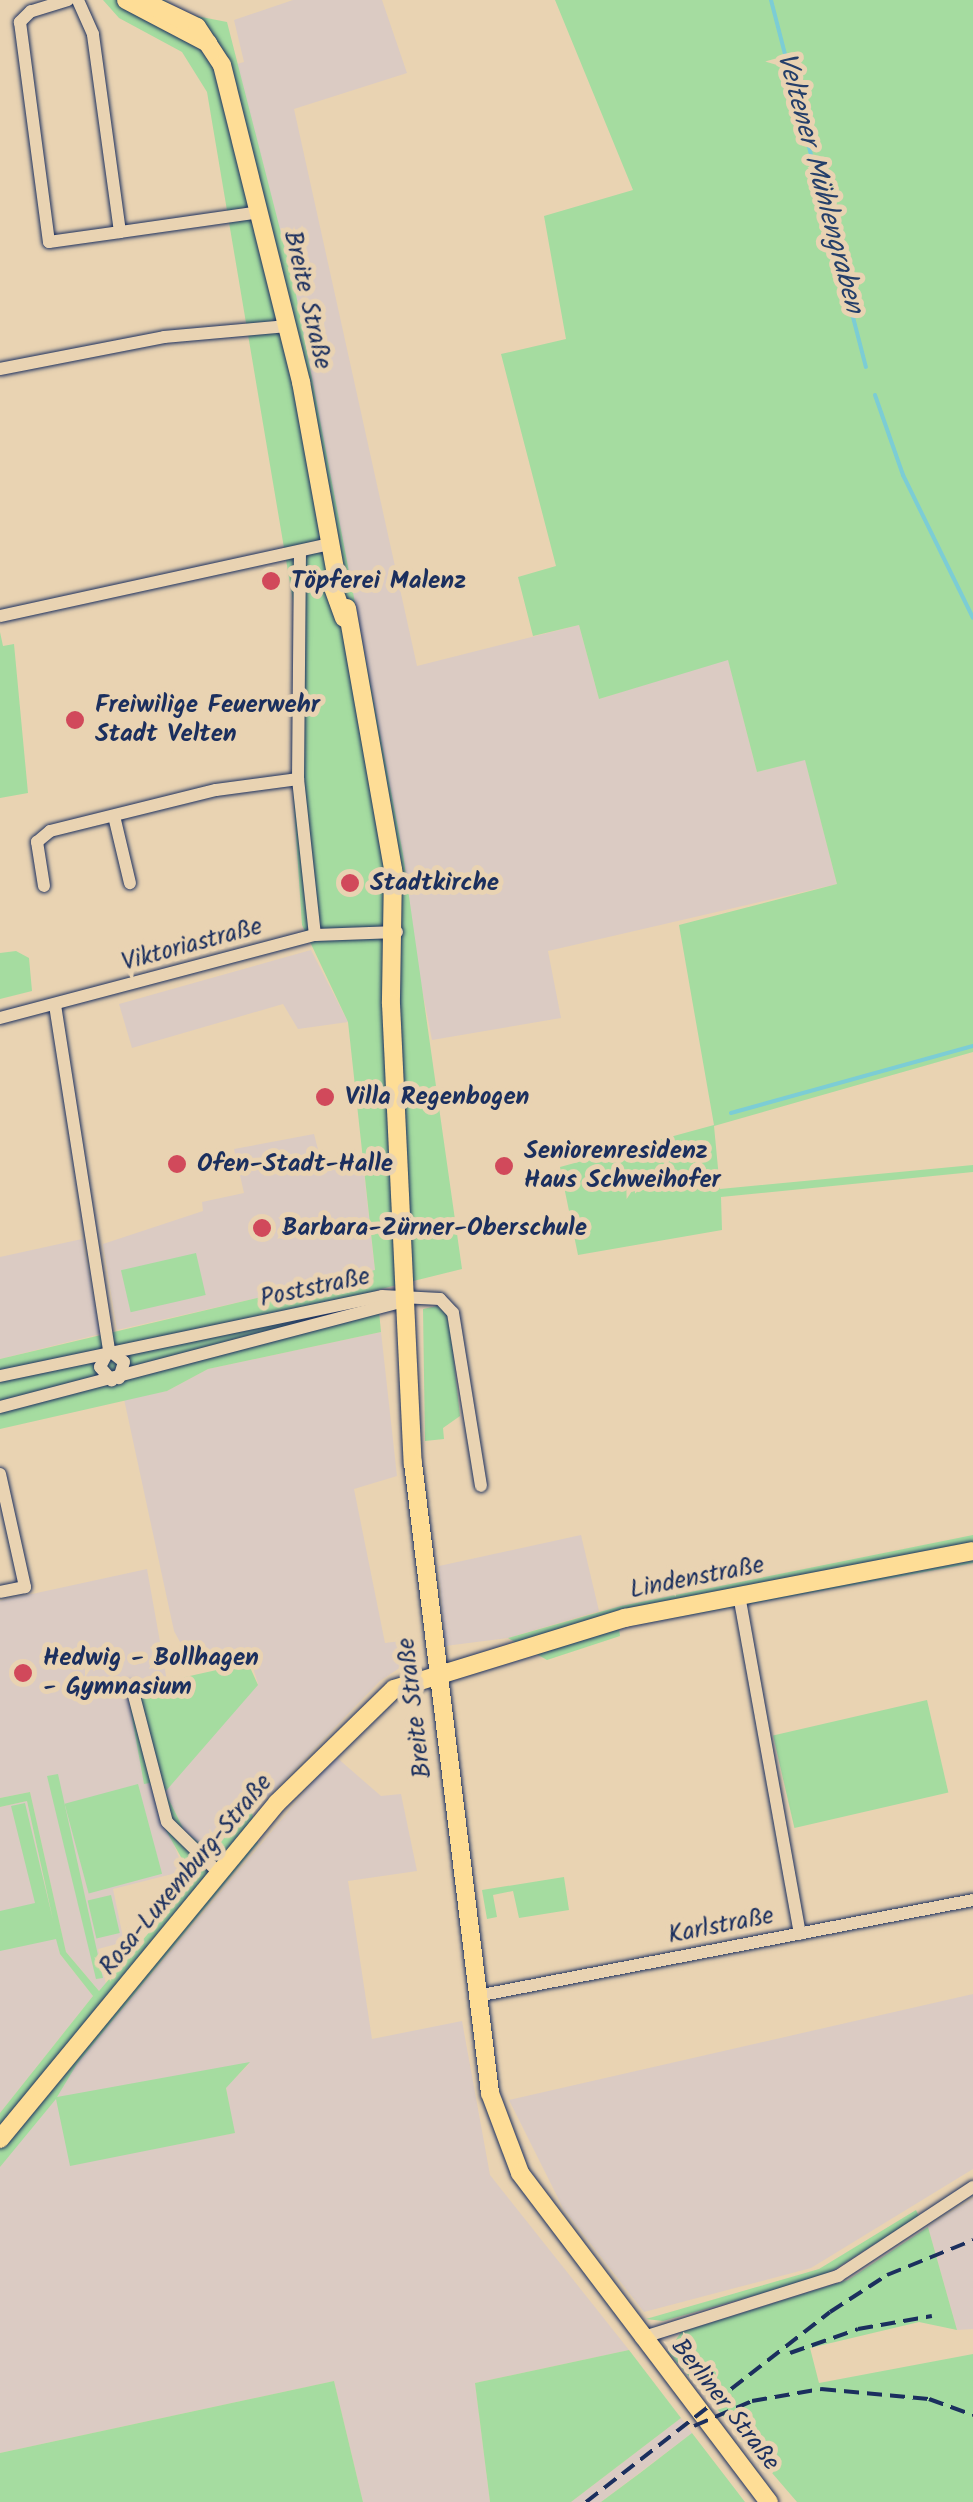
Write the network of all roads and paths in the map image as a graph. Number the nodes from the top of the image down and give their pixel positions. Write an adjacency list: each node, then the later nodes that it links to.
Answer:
1 (68, 0): 7 (street)
2 (78, 0): 7 (street)
3 (126, 0): 5 (main road)
4 (142, 0): 5 (main road, Breite Straße)
5 (208, 43): 6 (main road, Breite Straße)
6 (260, 212): 7 (street); 8 (main road, Breite Straße)
7 (120, 232)
8 (288, 326): 9 (street); 10 (main road, Breite Straße)
9 (0, 369)
10 (330, 544): 11 (street); 17 (main road, Breite Straße)
11 (300, 551): 12 (street); 13 (street)
12 (0, 616)
13 (298, 779): 14 (street); 18 (street)
14 (114, 816): 15 (street); 16 (street)
15 (130, 883)
16 (44, 886)
17 (394, 932): 18 (street, Viktoriastraße); 21 (main road, Breite Straße)
18 (315, 934): 19 (street, Viktoriastraße)
19 (55, 1006): 20 (street, Viktoriastraße); 22 (street)
20 (0, 1018)
21 (405, 1300): 22 (street, Poststraße); 24 (street, Poststraße); 27 (street); 31 (main road, Breite Straße)
22 (109, 1350): 23 (street, Poststraße); 24 (street)
23 (0, 1376)
24 (116, 1380): 25 (street, Poststraße)
25 (0, 1407)
26 (0, 1474): 29 (street)
27 (481, 1486)
28 (973, 1551): 30 (main road, Lindenstraße)
29 (0, 1592)
30 (739, 1595): 31 (main road, Lindenstraße); 35 (street)
31 (436, 1672): 33 (main road, Rosa-Luxemburg-Straße); 36 (main road, Breite Straße)
32 (132, 1688): 33 (street)
33 (219, 1873): 37 (main road, Rosa-Luxemburg-Straße)
34 (973, 1900): 35 (street, Karlstraße)
35 (800, 1934): 36 (street, Karlstraße)
36 (477, 1996): 39 (main road, Breite Straße)
37 (0, 2138)
38 (973, 2187): 39 (street)
39 (641, 2338): 40 (main road, Berliner Straße)
40 (769, 2502)

